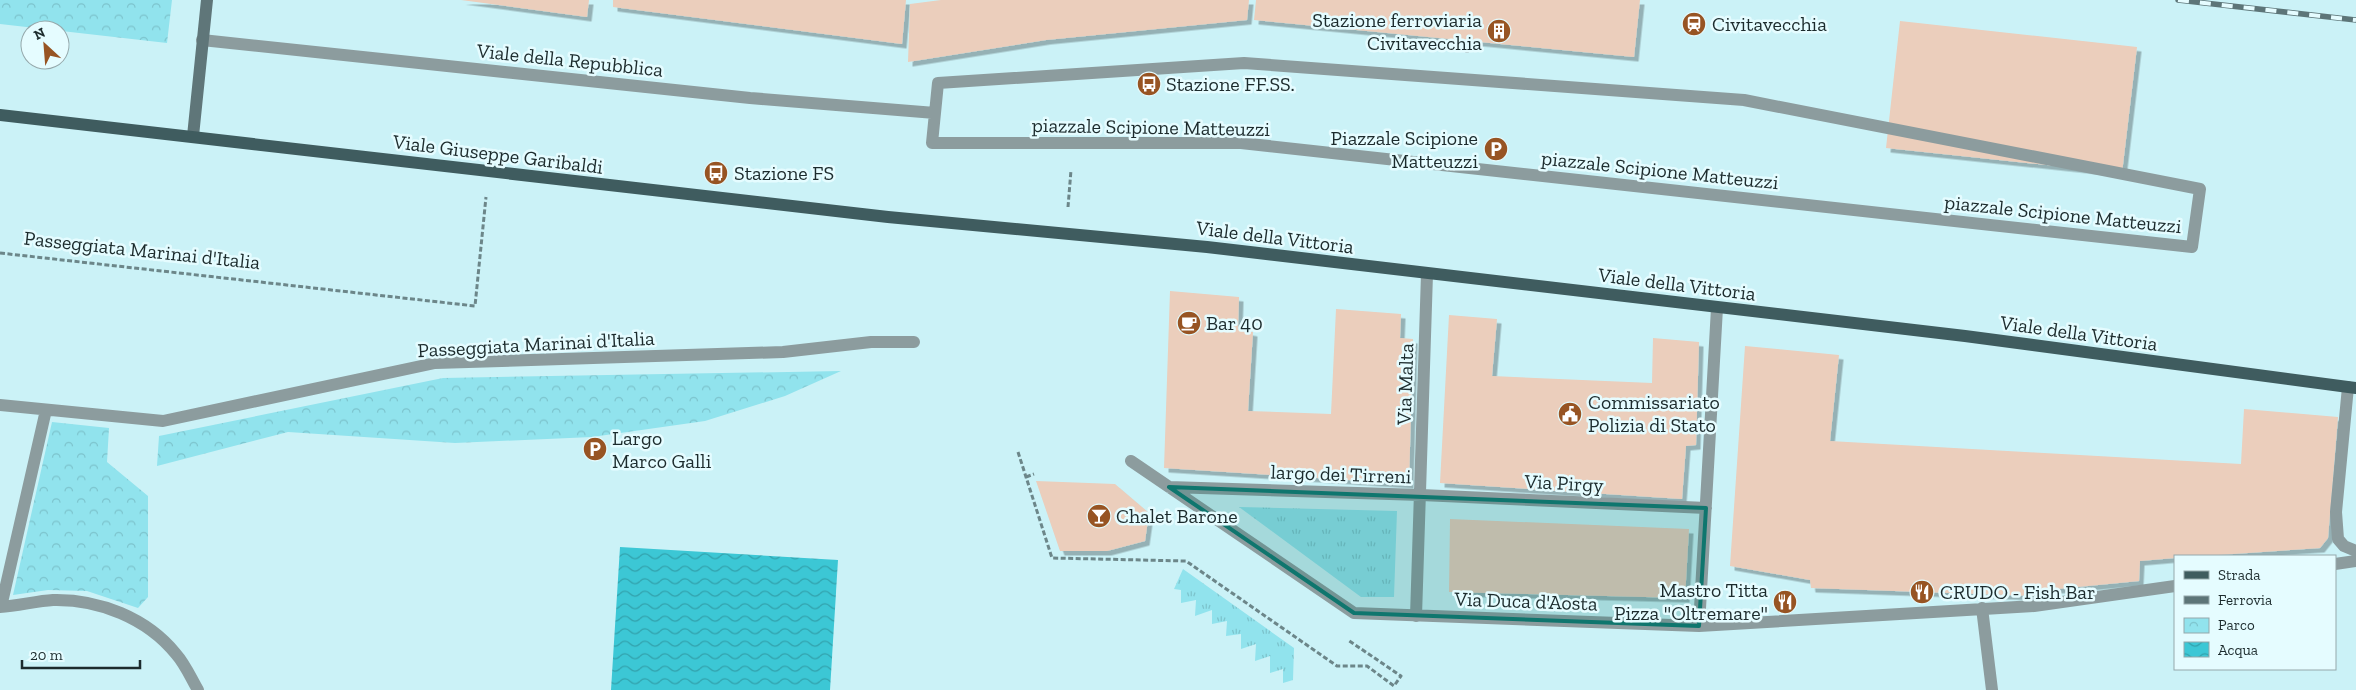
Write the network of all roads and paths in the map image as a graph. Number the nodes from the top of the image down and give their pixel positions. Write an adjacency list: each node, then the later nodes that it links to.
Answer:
1 (207, 0): 2 (street)
2 (202, 40): 5 (street, Viale della Repubblica); 7 (street)
3 (1468, 41): 4 (path)
4 (1466, 58)
5 (935, 113): 5 (street, piazzale Scipione Matteuzzi)
6 (0, 115): 7 (main road, Viale Giuseppe Garibaldi)
7 (193, 136): 9 (main road, Viale Giuseppe Garibaldi)
8 (1071, 166): 10 (path)
9 (489, 172): 11 (main road, Viale Giuseppe Garibaldi); 12 (path, Passeggiata Marinai d'Italia)
10 (1068, 207)
11 (992, 227): 13 (main road, Viale della Vittoria)
12 (0, 253)
13 (1427, 274): 14 (main road, Viale della Vittoria); 24 (street, Via Malta)
14 (1717, 308): 16 (main road, Viale della Vittoria); 25 (street)
15 (914, 342): 18 (street, Passeggiata Marinai d'Italia)
16 (2352, 387): 26 (street)
17 (0, 405): 18 (street, Passeggiata Marinai d'Italia)
18 (46, 410): 30 (street)
19 (1018, 452): 22 (path)
20 (1131, 461): 23 (street, Via Duca d'Aosta)
21 (1034, 474): 22 (path)
22 (1026, 477): 34 (path)
23 (1169, 487): 24 (street, largo dei Tirreni); 32 (street, Via Duca d'Aosta)
24 (1420, 495): 25 (street, Via Pirgy); 32 (street, largo dei Tirreni)
25 (1706, 508): 33 (street)
26 (2356, 551)
27 (2356, 561): 28 (street)
28 (2336, 564)
29 (2174, 586): 31 (street, Via Duca d'Aosta)
30 (1, 607): 35 (street)
31 (1982, 608): 33 (street, Via Duca d'Aosta); 36 (street)
32 (1416, 616): 33 (street, Via Duca d'Aosta)
33 (1699, 626)
34 (1352, 643)
35 (198, 690)
36 (1992, 690)

